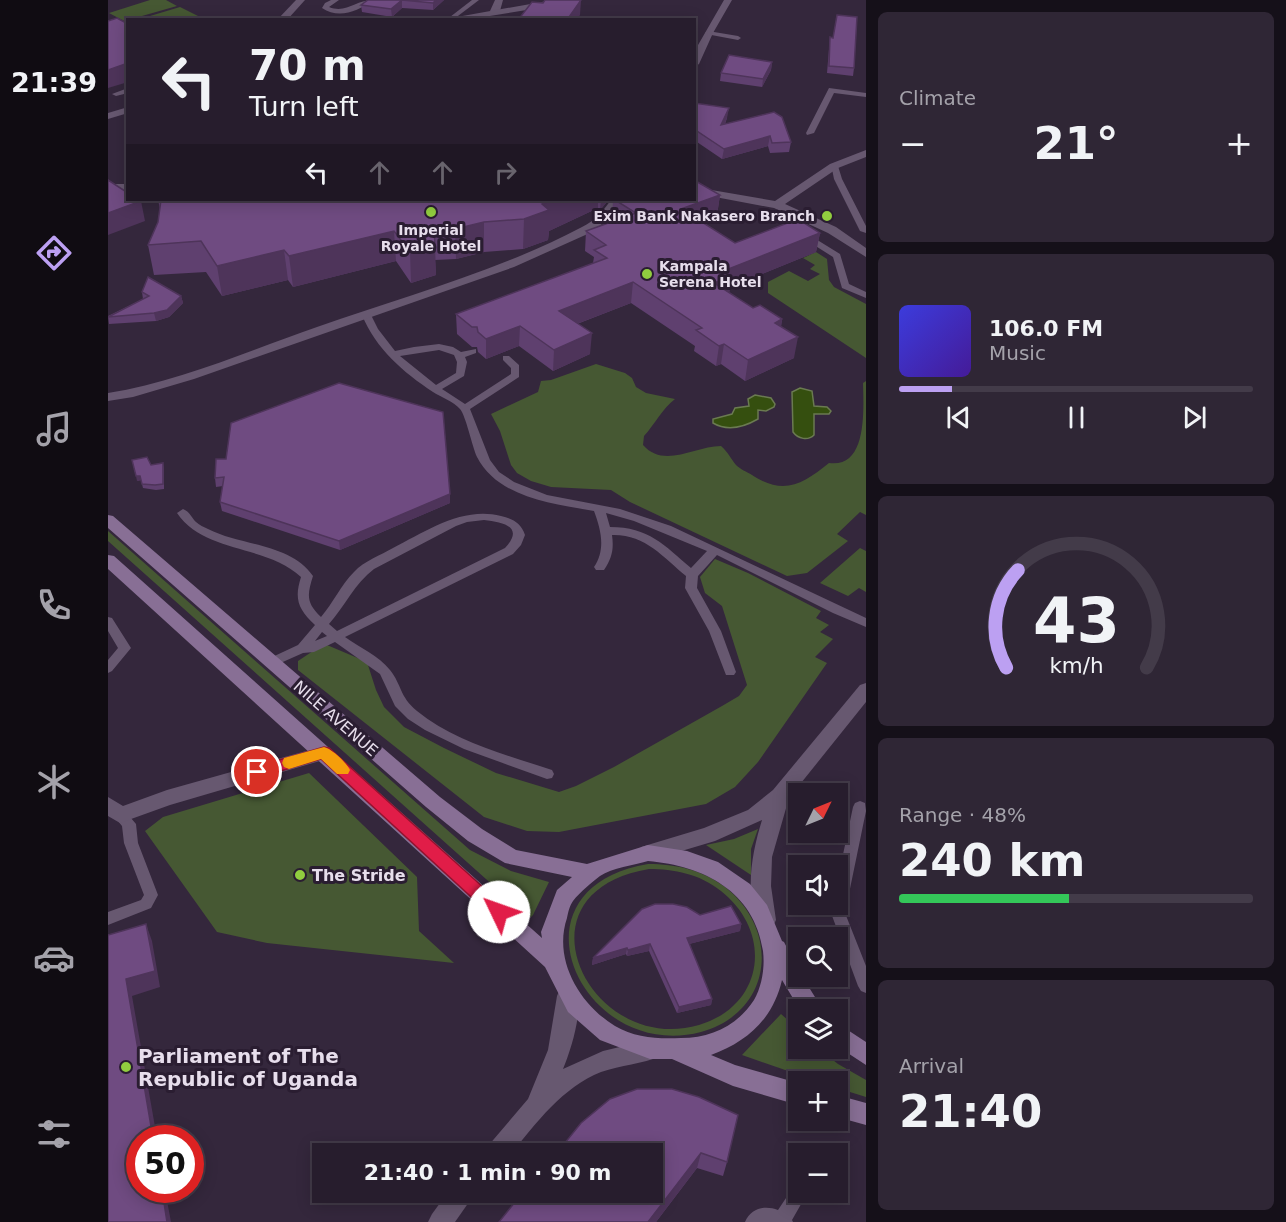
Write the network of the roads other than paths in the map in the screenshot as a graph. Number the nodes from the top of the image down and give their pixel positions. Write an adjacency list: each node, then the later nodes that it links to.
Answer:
1 (301, 0): 10 (street)
2 (336, 0): 3 (lane)
3 (369, 0)
4 (476, 0): 11 (lane)
5 (499, 0): 9 (street)
6 (564, 0): 7 (street); 9 (street)
7 (570, 0)
8 (728, 0): 12 (street)
9 (495, 11): 11 (street)
10 (283, 18)
11 (455, 18)
12 (708, 33): 13 (lane); 14 (street)
13 (738, 38)
14 (696, 58)
15 (126, 91): 16 (lane)
16 (116, 94)
17 (866, 94): 20 (lane)
18 (126, 111): 19 (street)
19 (108, 116)
20 (810, 133)
21 (866, 153): 22 (street)
22 (834, 166): 25 (street); 27 (lane)
23 (696, 190): 25 (street)
24 (616, 201): 30 (street)
25 (777, 205): 28 (street)
26 (793, 231): 29 (lane)
27 (864, 231)
28 (866, 253)
29 (866, 295)
30 (367, 315): 32 (lane); 36 (street)
31 (473, 351): 33 (lane)
32 (393, 355): 33 (lane); 35 (lane)
33 (461, 355): 35 (lane)
34 (506, 358): 38 (lane)
35 (437, 388): 38 (lane)
36 (128, 394): 37 (street); 39 (street)
37 (108, 397)
38 (465, 408): 40 (lane)
39 (108, 409)
40 (599, 510): 43 (lane); 44 (lane)
41 (183, 513): 50 (lane)
42 (108, 520): 53 (main road, NILE AVENUE)
43 (607, 531): 46 (lane); 47 (lane)
44 (714, 551): 47 (lane); 49 (lane)
45 (108, 560): 57 (main road, NILE AVENUE)
46 (600, 567)
47 (692, 575): 55 (lane)
48 (108, 621): 54 (lane)
49 (866, 623)
50 (323, 625): 51 (lane); 51 (lane); 52 (lane)
51 (335, 637): 52 (lane); 58 (lane)
52 (302, 648): 53 (lane)
53 (272, 662): 63 (main road, NILE AVENUE)
54 (108, 668)
55 (730, 672)
56 (866, 690): 59 (street)
57 (324, 753): 61 (street); 66 (main road, NILE AVENUE)
58 (547, 774)
59 (780, 795): 62 (street); 65 (street)
60 (860, 807): 67 (lane)
61 (114, 810): 64 (lane)
62 (648, 853): 63 (main road); 65 (main road)
63 (588, 872): 66 (main road)
64 (108, 918)
65 (769, 931): 69 (main road); 72 (main road)
66 (552, 960): 68 (main road)
67 (865, 982)
68 (568, 996): 71 (main road); 75 (street)
69 (805, 999)
70 (848, 1041): 73 (main road)
71 (653, 1049): 72 (main road); 75 (street)
72 (679, 1051): 74 (main road)
73 (866, 1054)
74 (788, 1091)
75 (536, 1106): 78 (street)
76 (848, 1109): 77 (main road)
77 (866, 1114)
78 (505, 1143)
79 (455, 1203): 82 (street)
80 (794, 1203): 81 (lane)
81 (783, 1221): 83 (lane)
82 (440, 1222)
83 (754, 1222)

